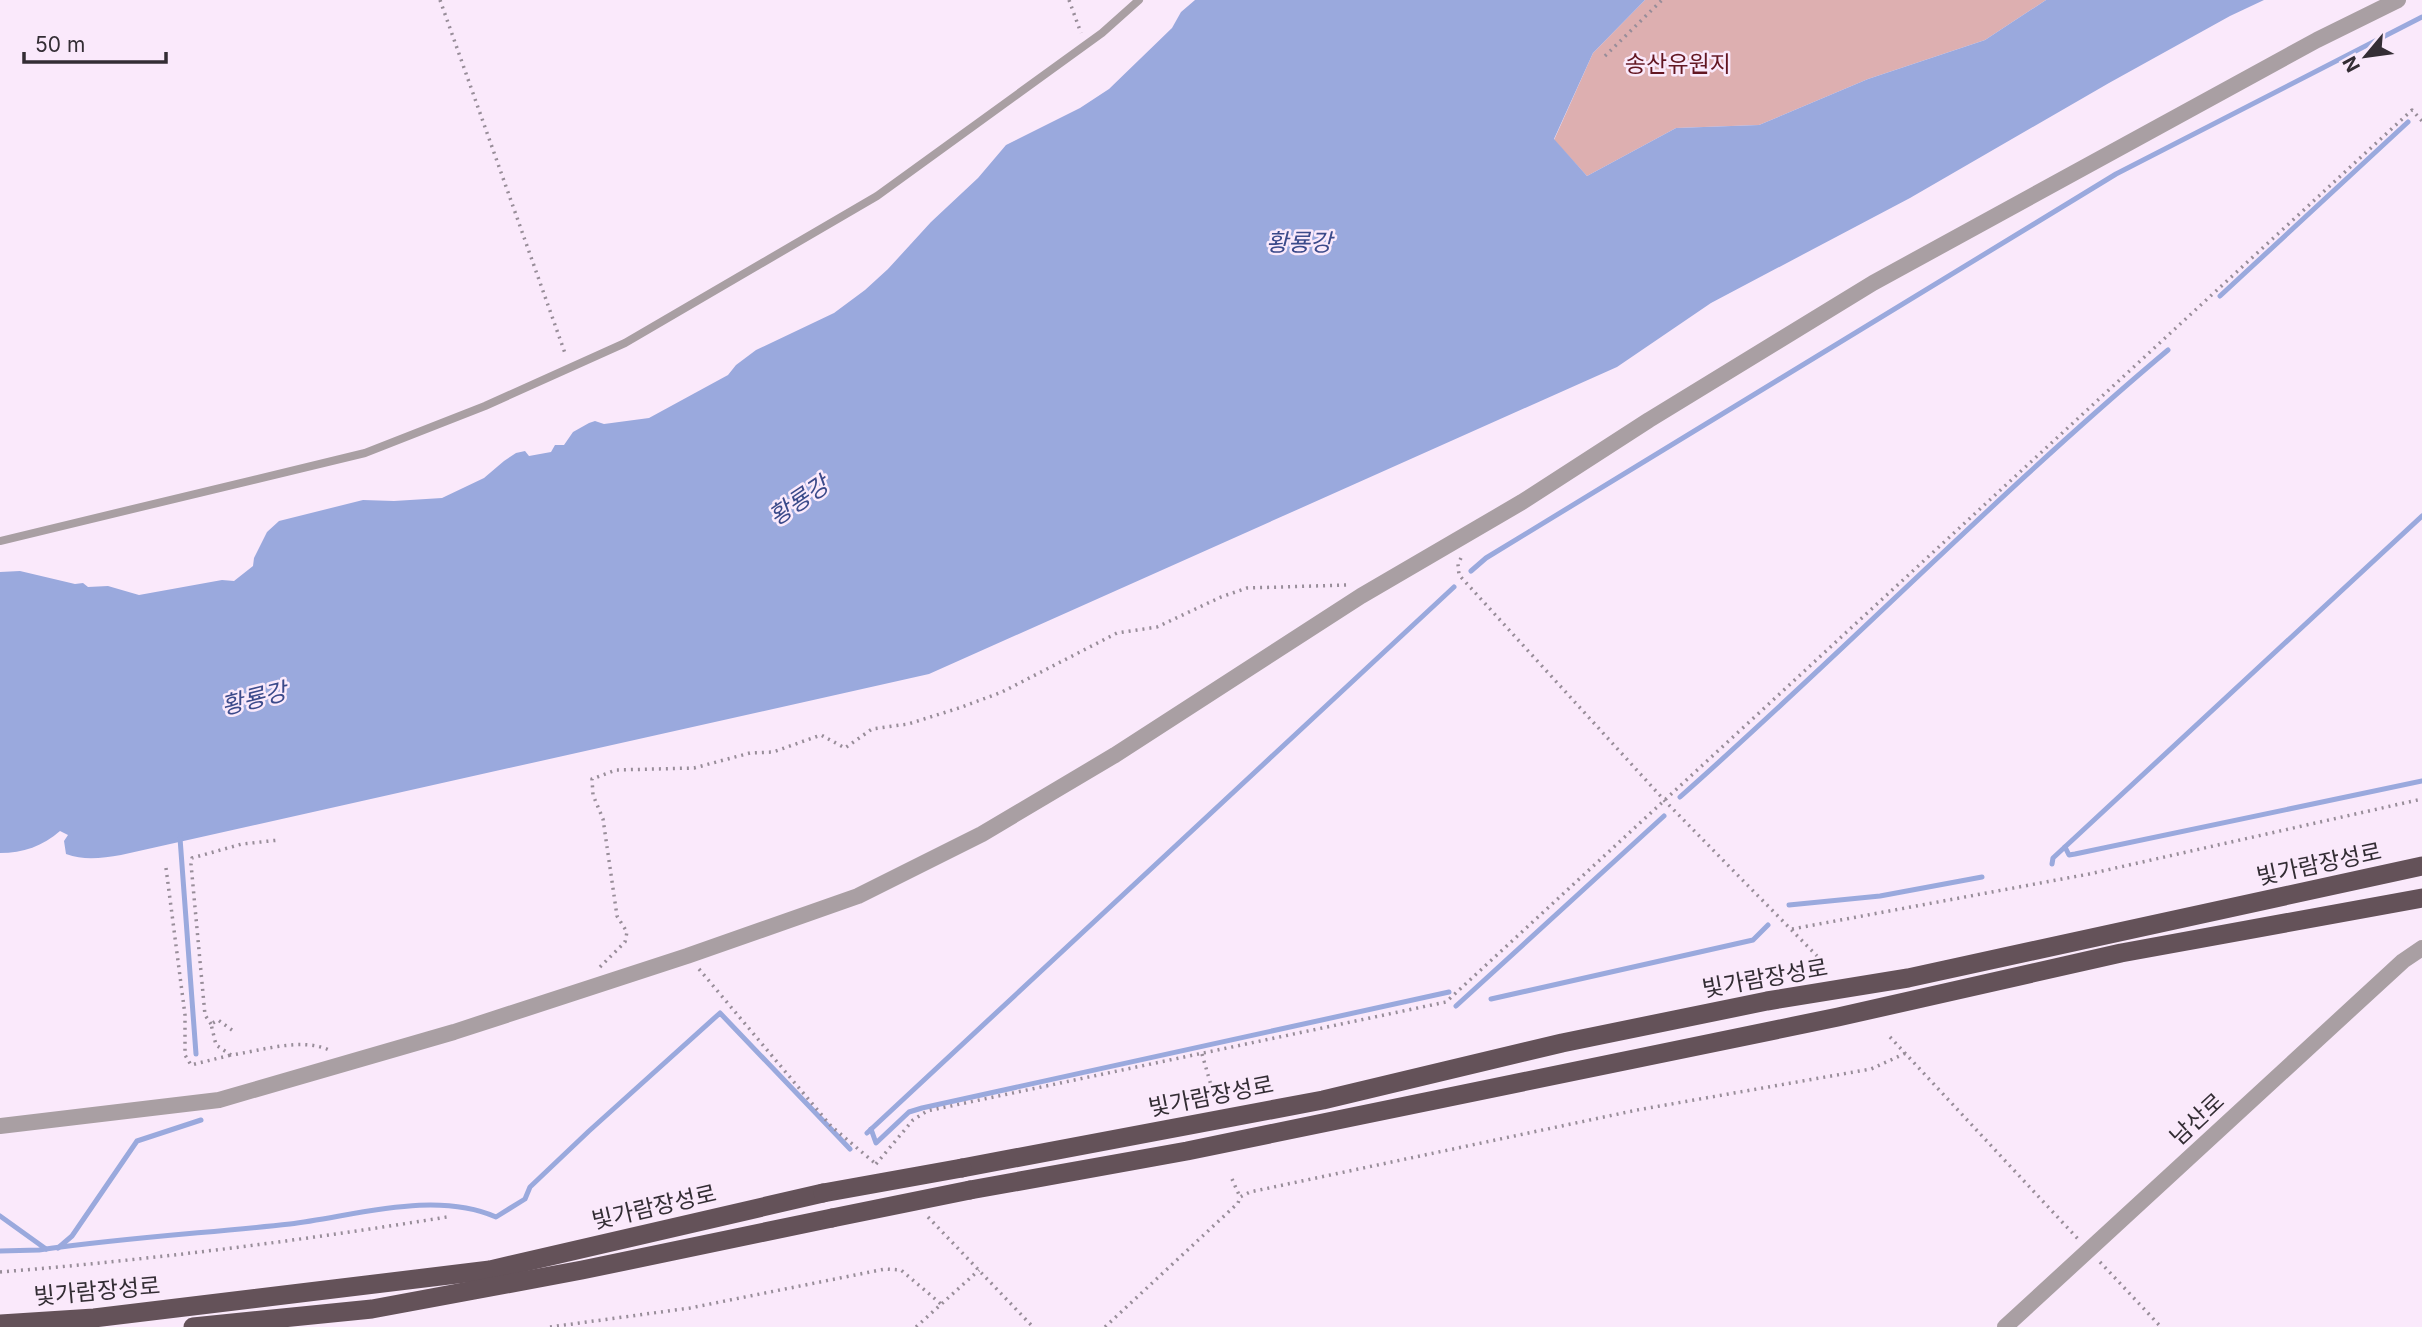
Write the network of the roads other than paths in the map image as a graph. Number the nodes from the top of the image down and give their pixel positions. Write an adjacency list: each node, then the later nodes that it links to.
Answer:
1 (1139, 0): 3 (lane)
2 (2398, 0): 7 (street)
3 (0, 541)
4 (2422, 866): 8 (highway, 빛가람장성로, bridge)
5 (2413, 900): 9 (highway, 빛가람장성로, bridge)
6 (2422, 948): 10 (street, 남산로)
7 (0, 1126)
8 (0, 1324)
9 (193, 1327)
10 (2005, 1327)

